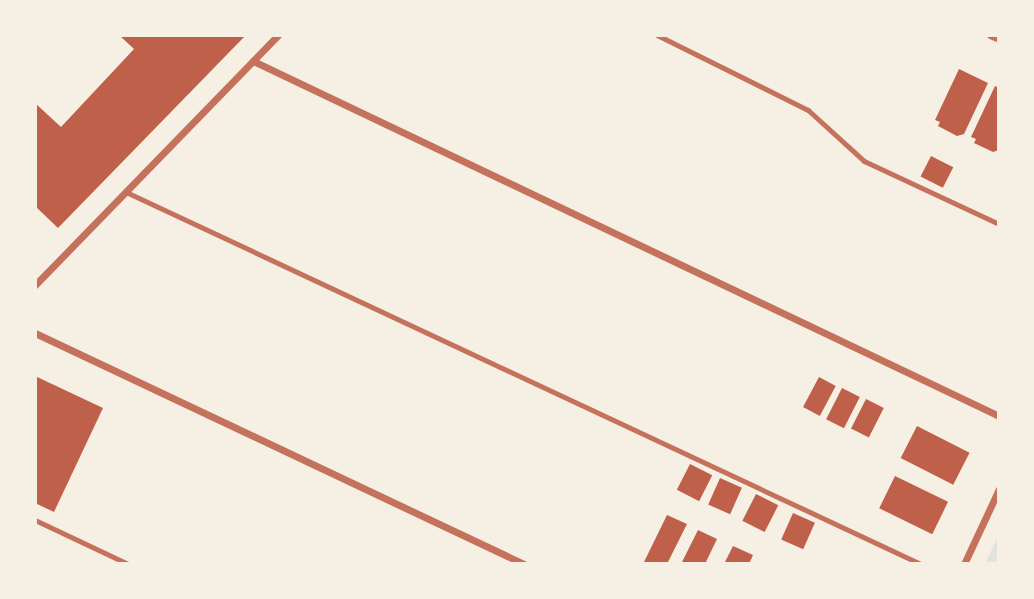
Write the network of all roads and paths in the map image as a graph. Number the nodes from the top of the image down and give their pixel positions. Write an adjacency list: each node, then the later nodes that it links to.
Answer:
1 (278, 35): 5 (street)
2 (657, 35): 7 (lane)
3 (990, 35): 4 (street)
4 (999, 39)
5 (253, 61): 6 (street); 10 (street)
6 (125, 192): 8 (street); 15 (lane)
7 (999, 224)
8 (35, 285)
9 (35, 332): 14 (street)
10 (999, 416)
11 (999, 489): 16 (street)
12 (35, 520): 13 (lane)
13 (128, 564)
14 (524, 564)
15 (921, 564)
16 (964, 564)

